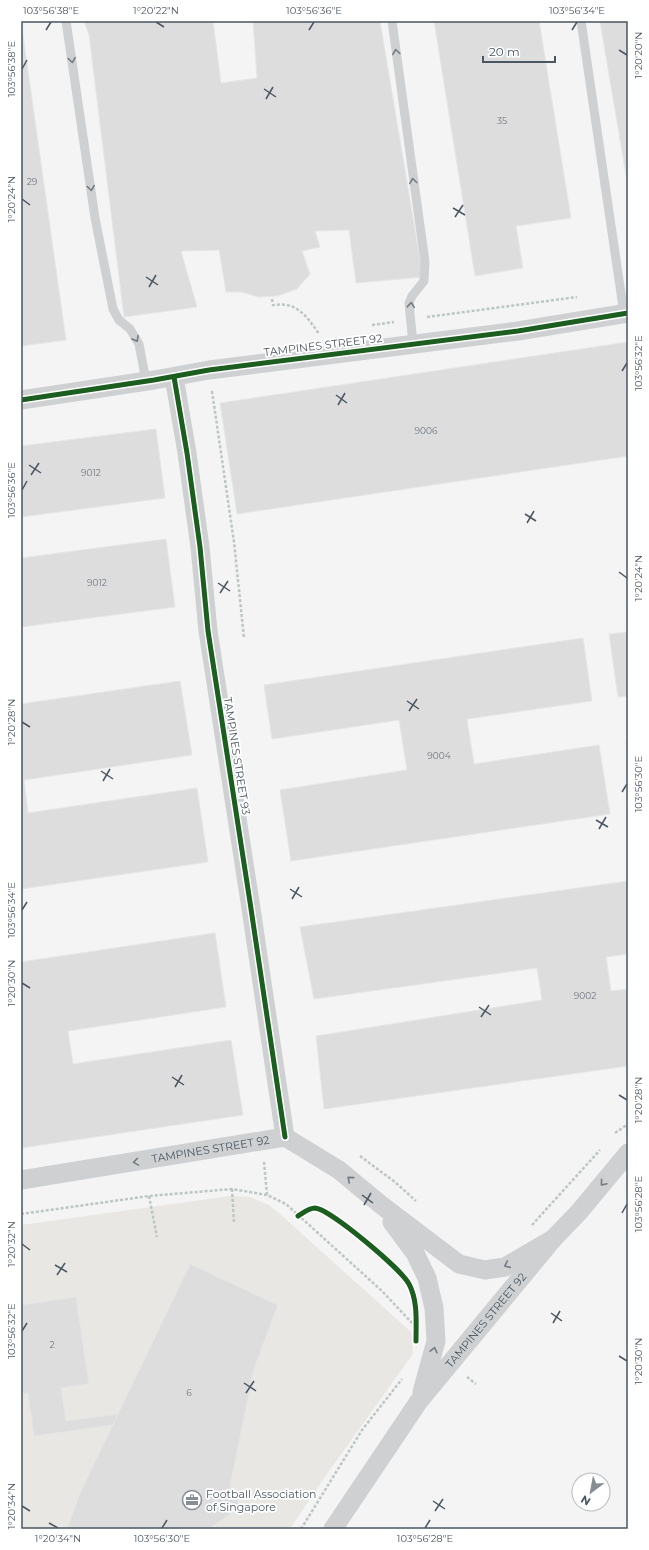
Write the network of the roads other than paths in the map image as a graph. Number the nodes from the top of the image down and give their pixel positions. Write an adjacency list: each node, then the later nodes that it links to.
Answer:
1 (66, 21): 7 (lane, one-way to 7)
2 (392, 21): 5 (lane, one-way to 2)
3 (581, 21): 4 (lane)
4 (626, 313): 5 (street, TAMPINES STREET 92)
5 (413, 344): 6 (street, TAMPINES STREET 92)
6 (174, 377): 7 (street, TAMPINES STREET 92); 9 (street, TAMPINES STREET 93)
7 (146, 381): 8 (street, TAMPINES STREET 92)
8 (21, 400)
9 (285, 1138): 11 (street, TAMPINES STREET 92, one-way to 11); 12 (street, TAMPINES STREET 92, one-way to 9)
10 (628, 1153): 13 (street, TAMPINES STREET 92, one-way to 13)
11 (21, 1180)
12 (380, 1204): 13 (street, TAMPINES STREET 92, one-way to 12); 14 (street, TAMPINES STREET 92, one-way to 12)
13 (553, 1239): 14 (street, TAMPINES STREET 92)
14 (419, 1401): 15 (street, TAMPINES STREET 92)
15 (333, 1529)

